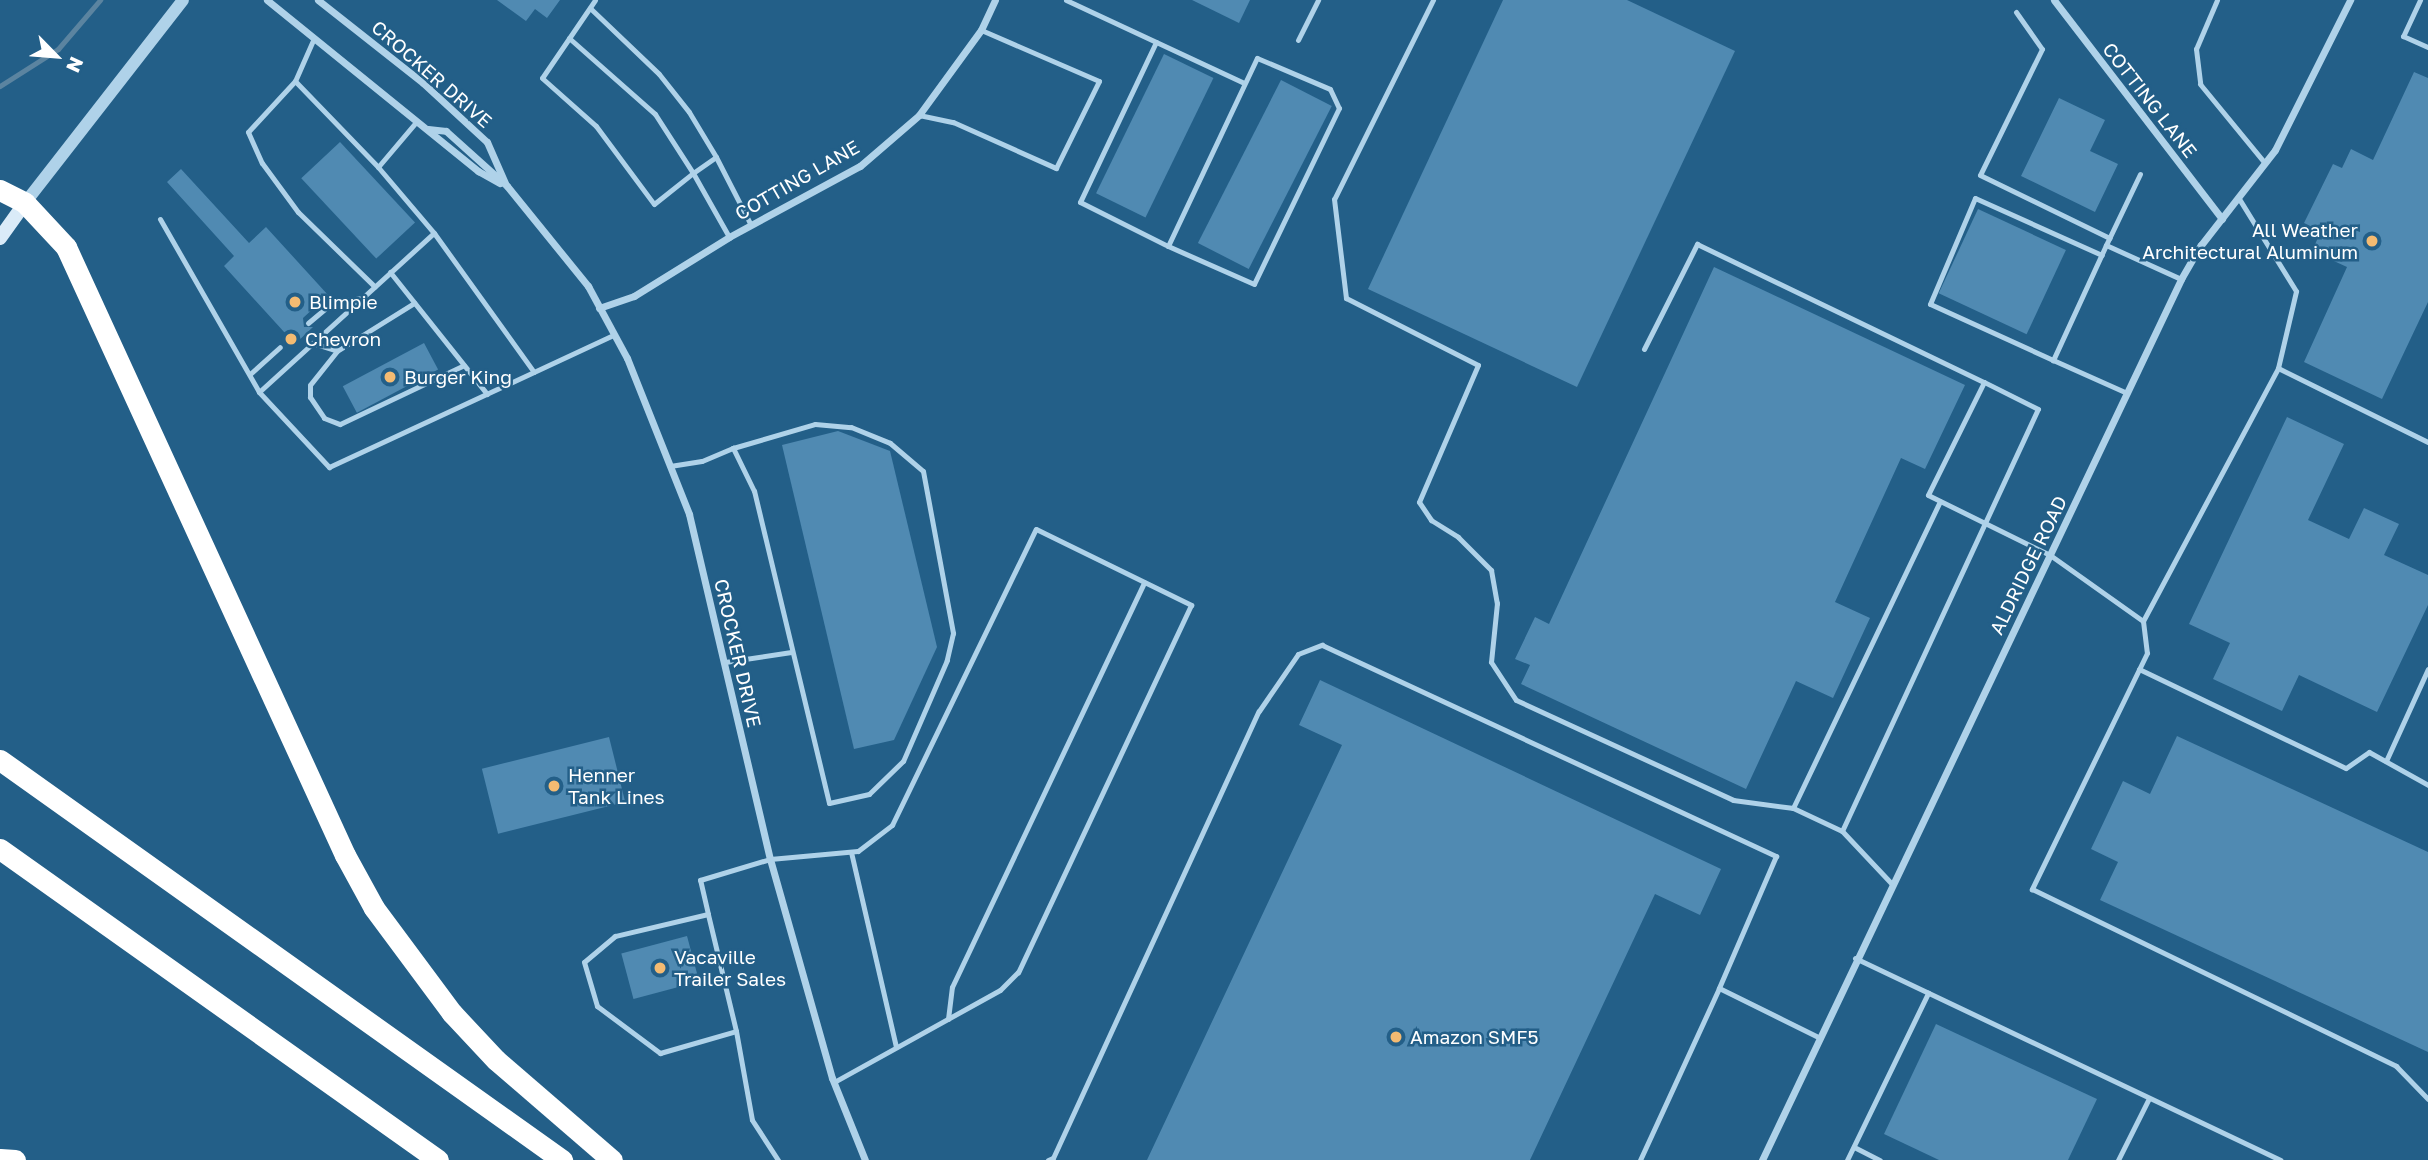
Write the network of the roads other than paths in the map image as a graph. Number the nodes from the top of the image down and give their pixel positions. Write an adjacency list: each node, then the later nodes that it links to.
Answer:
1 (183, 0): 33 (street)
2 (267, 0): 16 (street, CROCKER DRIVE)
3 (318, 0): 30 (street, CROCKER DRIVE)
4 (595, 0): 13 (lane)
5 (995, 0): 15 (street, COTTING LANE)
6 (1066, 0): 19 (lane)
7 (1318, 0): 18 (lane)
8 (1433, 0): 79 (lane)
9 (2054, 0): 35 (street, COTTING LANE)
10 (2217, 0): 26 (lane)
11 (2350, 0): 26 (street, ALDRIDGE ROAD)
12 (2420, 0): 20 (lane)
13 (590, 8): 17 (lane); 25 (lane)
14 (2016, 12): 40 (lane)
15 (981, 30): 23 (street, COTTING LANE); 23 (lane)
16 (314, 38): 21 (lane); 24 (street, CROCKER DRIVE)
17 (569, 38): 28 (lane); 28 (lane)
18 (1298, 40)
19 (1156, 42): 22 (lane); 41 (lane)
20 (2428, 47)
21 (295, 81): 27 (lane); 45 (lane)
22 (1244, 83): 41 (lane); 41 (lane)
23 (919, 115): 36 (street, COTTING LANE)
24 (418, 120): 27 (lane); 30 (street, CROCKER DRIVE)
25 (716, 157): 28 (lane); 36 (lane)
26 (2265, 163): 32 (street, ALDRIDGE ROAD)
27 (378, 167): 37 (lane)
28 (693, 173): 38 (lane)
29 (2140, 174): 40 (lane)
30 (507, 186): 48 (street, CROCKER DRIVE)
31 (0, 190): 33 (highway)
32 (2238, 197): 35 (street, ALDRIDGE ROAD); 57 (lane)
33 (25, 203): 39 (main road); 101 (highway)
34 (160, 219): 59 (lane)
35 (2221, 219): 44 (street, ALDRIDGE ROAD)
36 (751, 225): 38 (street, COTTING LANE)
37 (434, 233): 43 (lane); 58 (lane)
38 (730, 237): 48 (street, COTTING LANE)
39 (0, 238)
40 (2108, 241): 42 (lane); 44 (lane)
41 (1168, 246)
42 (2102, 255): 55 (lane); 55 (lane)
43 (390, 272): 45 (lane); 47 (lane)
44 (2181, 279): 62 (street, ALDRIDGE ROAD)
45 (374, 286): 46 (lane)
46 (361, 298): 49 (lane); 51 (lane)
47 (414, 303): 54 (lane); 56 (lane)
48 (599, 308): 50 (street, CROCKER DRIVE)
49 (308, 323)
50 (614, 335): 58 (lane); 66 (street, CROCKER DRIVE)
51 (313, 343): 54 (lane); 61 (lane)
52 (280, 347): 59 (lane)
53 (1644, 349): 60 (lane)
54 (337, 351): 56 (lane)
55 (2053, 360): 62 (lane)
56 (464, 365): 63 (lane)
57 (2278, 368): 64 (lane); 71 (lane)
58 (534, 372): 63 (lane)
59 (250, 374): 61 (lane)
60 (1984, 382): 67 (lane); 68 (lane)
61 (259, 391): 63 (lane)
62 (2127, 393): 69 (street, ALDRIDGE ROAD)
63 (487, 394)
64 (2428, 442)
65 (733, 447): 66 (lane); 72 (lane); 72 (lane)
66 (670, 466): 73 (street, CROCKER DRIVE)
67 (1940, 501): 68 (lane); 79 (lane)
68 (1984, 522): 69 (lane); 80 (lane)
69 (2050, 555): 71 (lane); 84 (street, ALDRIDGE ROAD)
70 (1144, 582): 82 (lane); 89 (lane); 89 (lane)
71 (2143, 621): 74 (lane)
72 (791, 652): 73 (lane)
73 (725, 662): 83 (street, CROCKER DRIVE)
74 (2139, 669): 77 (lane); 95 (lane)
75 (2428, 669): 77 (lane)
76 (0, 760): 100 (highway)
77 (2386, 761): 78 (lane)
78 (2428, 785)
79 (1793, 808): 80 (lane)
80 (1842, 831): 84 (lane)
81 (0, 849): 99 (highway)
82 (851, 852): 83 (lane); 92 (lane)
83 (770, 859): 85 (lane); 93 (street, CROCKER DRIVE)
84 (1891, 883): 86 (street, ALDRIDGE ROAD)
85 (708, 914): 90 (lane); 90 (lane)
86 (1855, 958): 88 (lane); 91 (street, ALDRIDGE ROAD)
87 (1719, 988): 91 (lane); 104 (lane); 105 (lane)
88 (1928, 993): 94 (lane); 96 (lane)
89 (948, 1019): 92 (lane)
90 (736, 1031): 102 (lane)
91 (1818, 1037): 106 (street, ALDRIDGE ROAD)
92 (896, 1048): 93 (lane)
93 (834, 1082): 103 (street, CROCKER DRIVE)
94 (2149, 1098): 109 (lane); 110 (lane)
95 (2428, 1099)
96 (1854, 1147): 107 (lane); 108 (lane)
97 (0, 1158): 98 (highway)
98 (15, 1160)
99 (438, 1160)
100 (562, 1160)
101 (612, 1160)
102 (778, 1160)
103 (865, 1160)
104 (1048, 1160)
105 (1640, 1160)
106 (1762, 1160)
107 (1847, 1160)
108 (1880, 1160)
109 (2118, 1160)
110 (2281, 1160)

